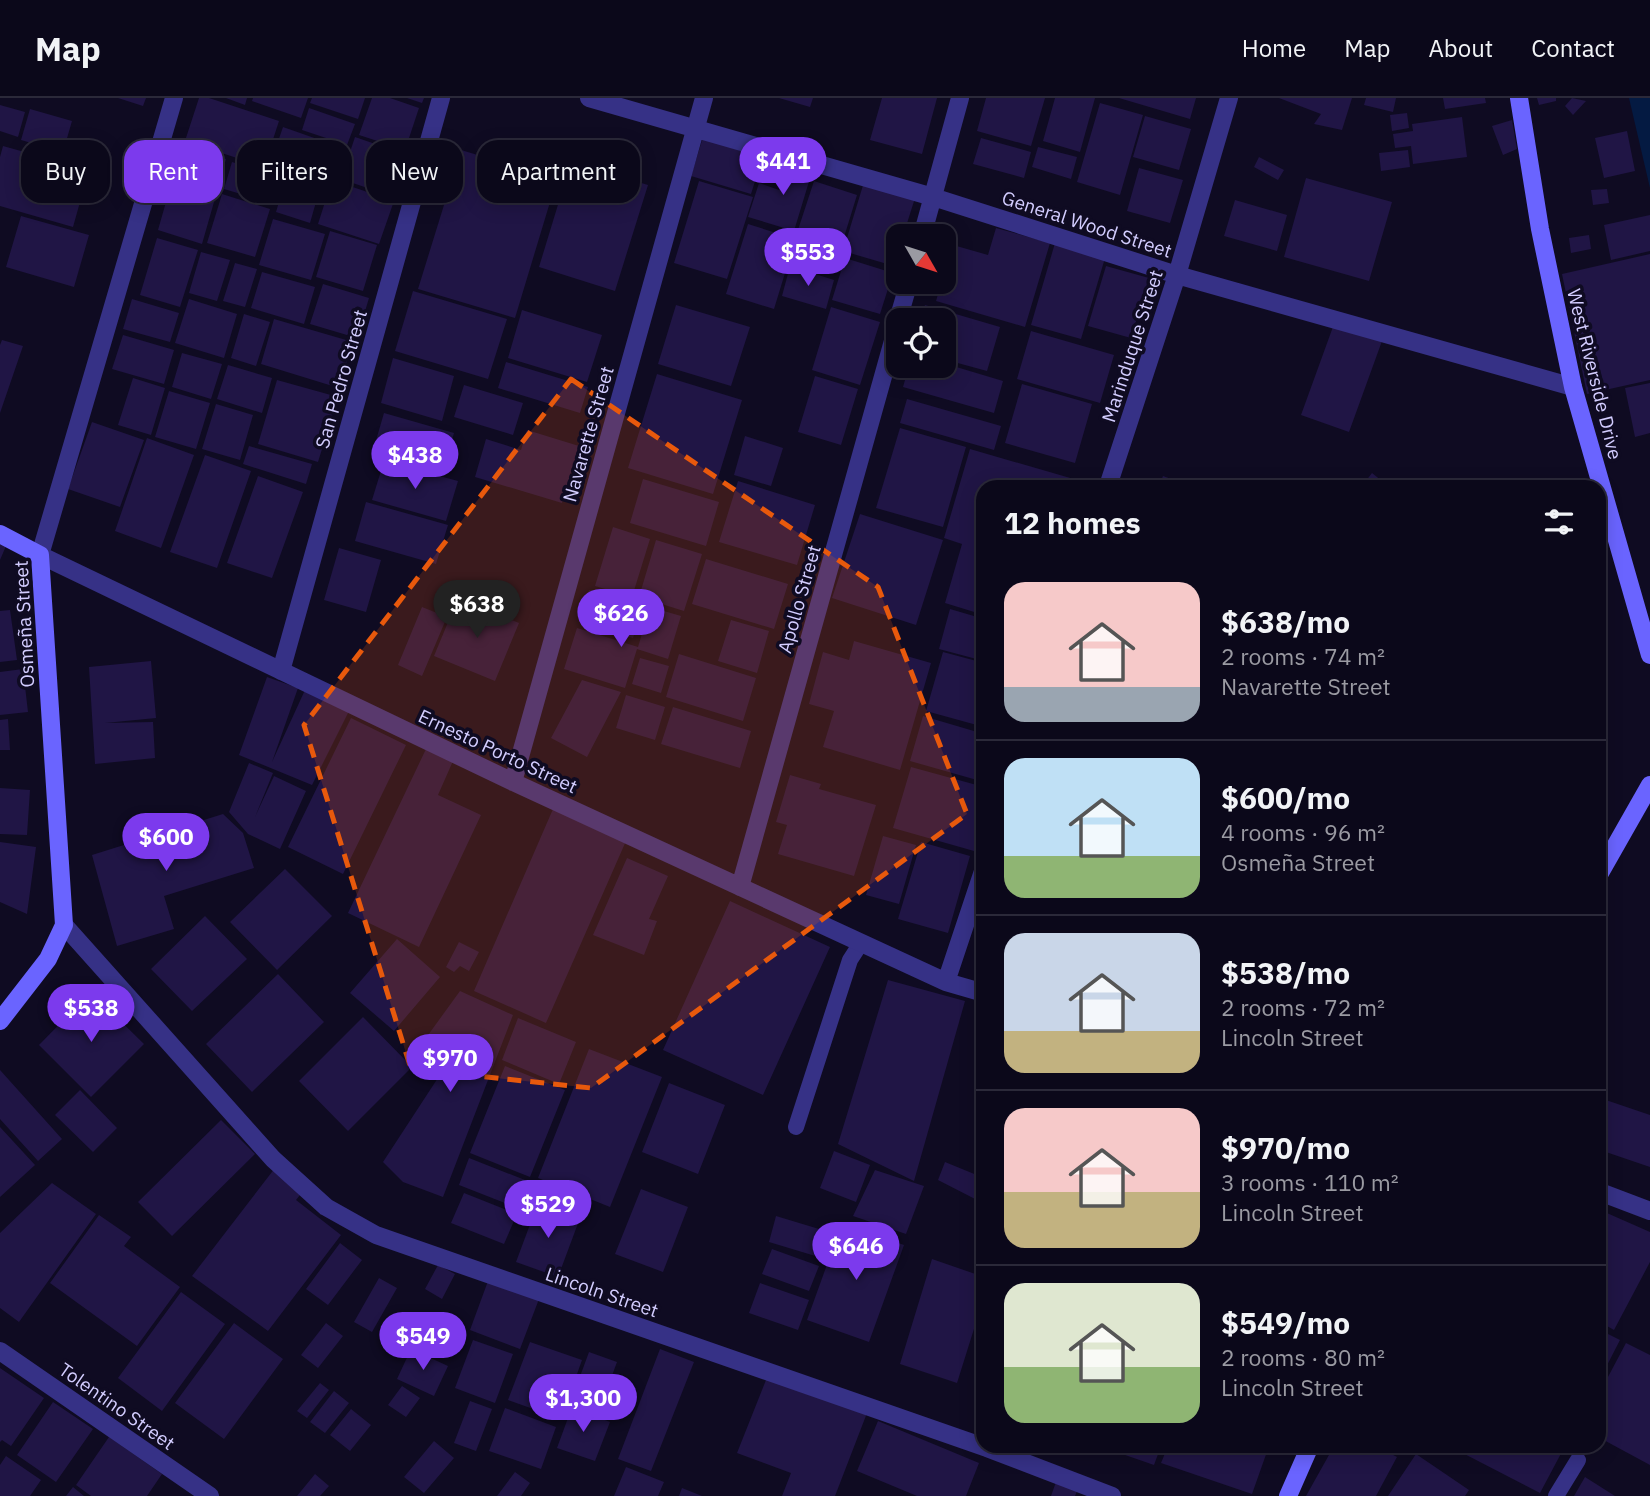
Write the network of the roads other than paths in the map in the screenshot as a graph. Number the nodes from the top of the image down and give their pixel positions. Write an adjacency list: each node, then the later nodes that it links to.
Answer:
1 (173, 98): 18 (street, Osmeña Street)
2 (441, 98): 20 (street, San Pedro Street)
3 (589, 98): 8 (street, General Wood Street)
4 (704, 98): 8 (street, Navarette Street)
5 (960, 98): 9 (street)
6 (1229, 98): 11 (street, Marinduque Street)
7 (1519, 98): 13 (street, West Riverside Drive)
8 (695, 130): 9 (street, General Wood Street); 21 (street, Navarette Street)
9 (933, 197): 10 (street); 11 (street, General Wood Street)
10 (925, 224)
11 (1177, 275): 13 (street, General Wood Street); 14 (street, Marinduque Street)
12 (886, 365): 24 (street, Apollo Street)
13 (1573, 387): 15 (street, West Riverside Drive)
14 (1110, 480)
15 (1600, 480)
16 (1606, 502): 19 (street, West Riverside Drive)
17 (0, 534): 18 (street, Ernesto Porto Street)
18 (40, 555): 20 (street, Ernesto Porto Street); 26 (street, Osmeña Street)
19 (1650, 655)
20 (281, 671): 21 (street, Ernesto Porto Street)
21 (513, 782): 24 (street, Ernesto Porto Street)
22 (1650, 785): 23 (street)
23 (1606, 862)
24 (740, 887): 27 (street, Ernesto Porto Street)
25 (976, 892): 28 (street)
26 (64, 925): 30 (street, Osmeña Street); 35 (street, Lincoln Street)
27 (861, 943): 28 (street, Ernesto Porto Street); 31 (lane)
28 (946, 982): 29 (street, Ernesto Porto Street)
29 (976, 991)
30 (0, 1021)
31 (796, 1127)
32 (1606, 1194): 33 (street)
33 (1650, 1211)
34 (0, 1351): 39 (street, Tolentino Street)
35 (976, 1445)
36 (999, 1453): 40 (street, Lincoln Street)
37 (1307, 1453): 41 (street)
38 (1578, 1460): 42 (lane)
39 (210, 1496)
40 (1112, 1496)
41 (1288, 1496)
42 (1556, 1496)

